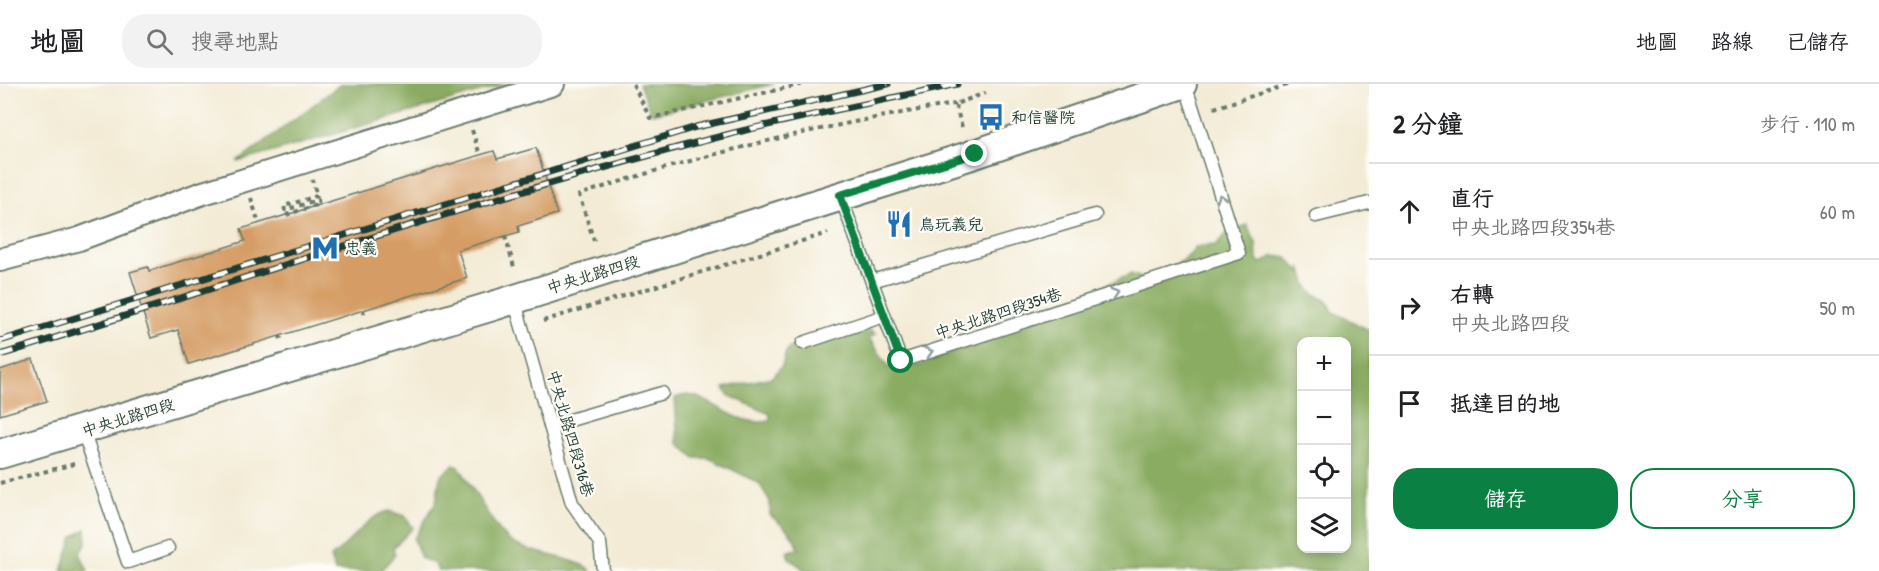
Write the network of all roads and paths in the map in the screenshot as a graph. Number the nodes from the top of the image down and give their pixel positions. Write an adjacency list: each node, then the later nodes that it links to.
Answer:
1 (553, 84): 23 (street)
2 (633, 84): 3 (path)
3 (804, 84)
4 (1184, 84): 14 (street, 中央北路四段); 27 (lane, 中央北路四段354巷, one-way to 4)
5 (1290, 84): 8 (path)
6 (986, 93): 7 (path)
7 (955, 104): 9 (path); 22 (path)
8 (1214, 108)
9 (962, 127)
10 (472, 129): 11 (path)
11 (480, 155)
12 (310, 177): 16 (path)
13 (250, 195): 19 (path)
14 (840, 195): 25 (lane, 中央北路四段354巷); 26 (street, 中央北路四段)
15 (1369, 203): 18 (lane)
16 (286, 215)
17 (1095, 215): 25 (lane)
18 (1316, 216)
19 (259, 224)
20 (828, 233): 28 (path)
21 (505, 236): 24 (path)
22 (594, 241)
23 (0, 260)
24 (514, 267)
25 (872, 281): 27 (lane, 中央北路四段354巷)
26 (514, 299): 31 (lane, 中央北路四段316巷); 32 (street, 中央北路四段)
27 (884, 316): 29 (lane)
28 (543, 321)
29 (803, 343)
30 (662, 393): 31 (lane)
31 (550, 426): 37 (lane, 中央北路四段316巷)
32 (83, 431): 33 (street, 中央北路四段); 36 (lane)
33 (0, 454)
34 (79, 462): 35 (path)
35 (0, 483)
36 (168, 548)
37 (603, 571)

